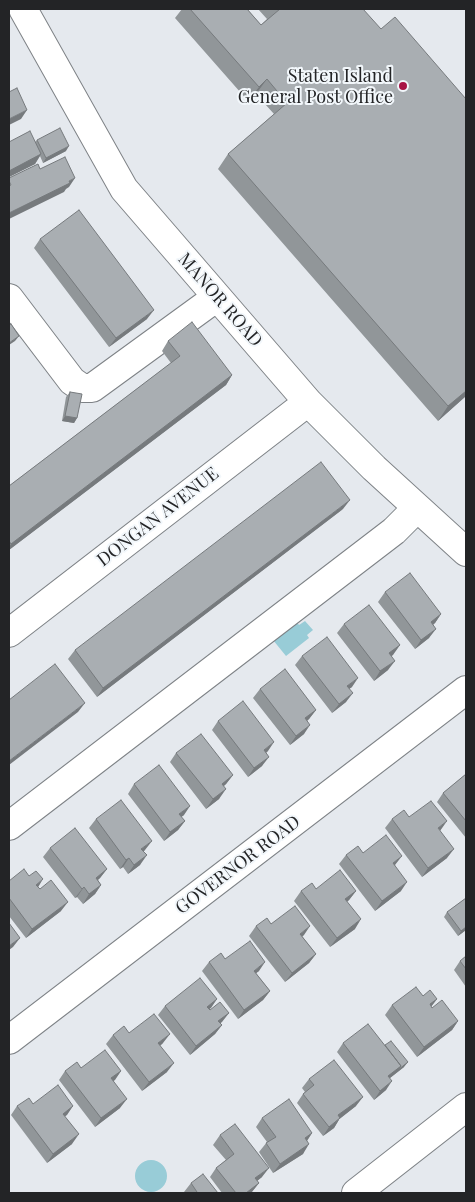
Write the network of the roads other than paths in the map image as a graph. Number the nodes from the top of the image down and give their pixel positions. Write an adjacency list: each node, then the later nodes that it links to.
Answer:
1 (23, 9): 2 (street, MANOR ROAD)
2 (216, 297): 3 (street); 4 (street, MANOR ROAD)
3 (9, 298)
4 (308, 402): 5 (street, MANOR ROAD); 7 (street, DONGAN AVENUE)
5 (417, 508): 6 (street, MANOR ROAD); 9 (street)
6 (466, 552)
7 (9, 632)
8 (466, 690): 10 (street, GOVERNOR ROAD)
9 (9, 826)
10 (9, 1040)
11 (466, 1107): 12 (street)
12 (356, 1193)

